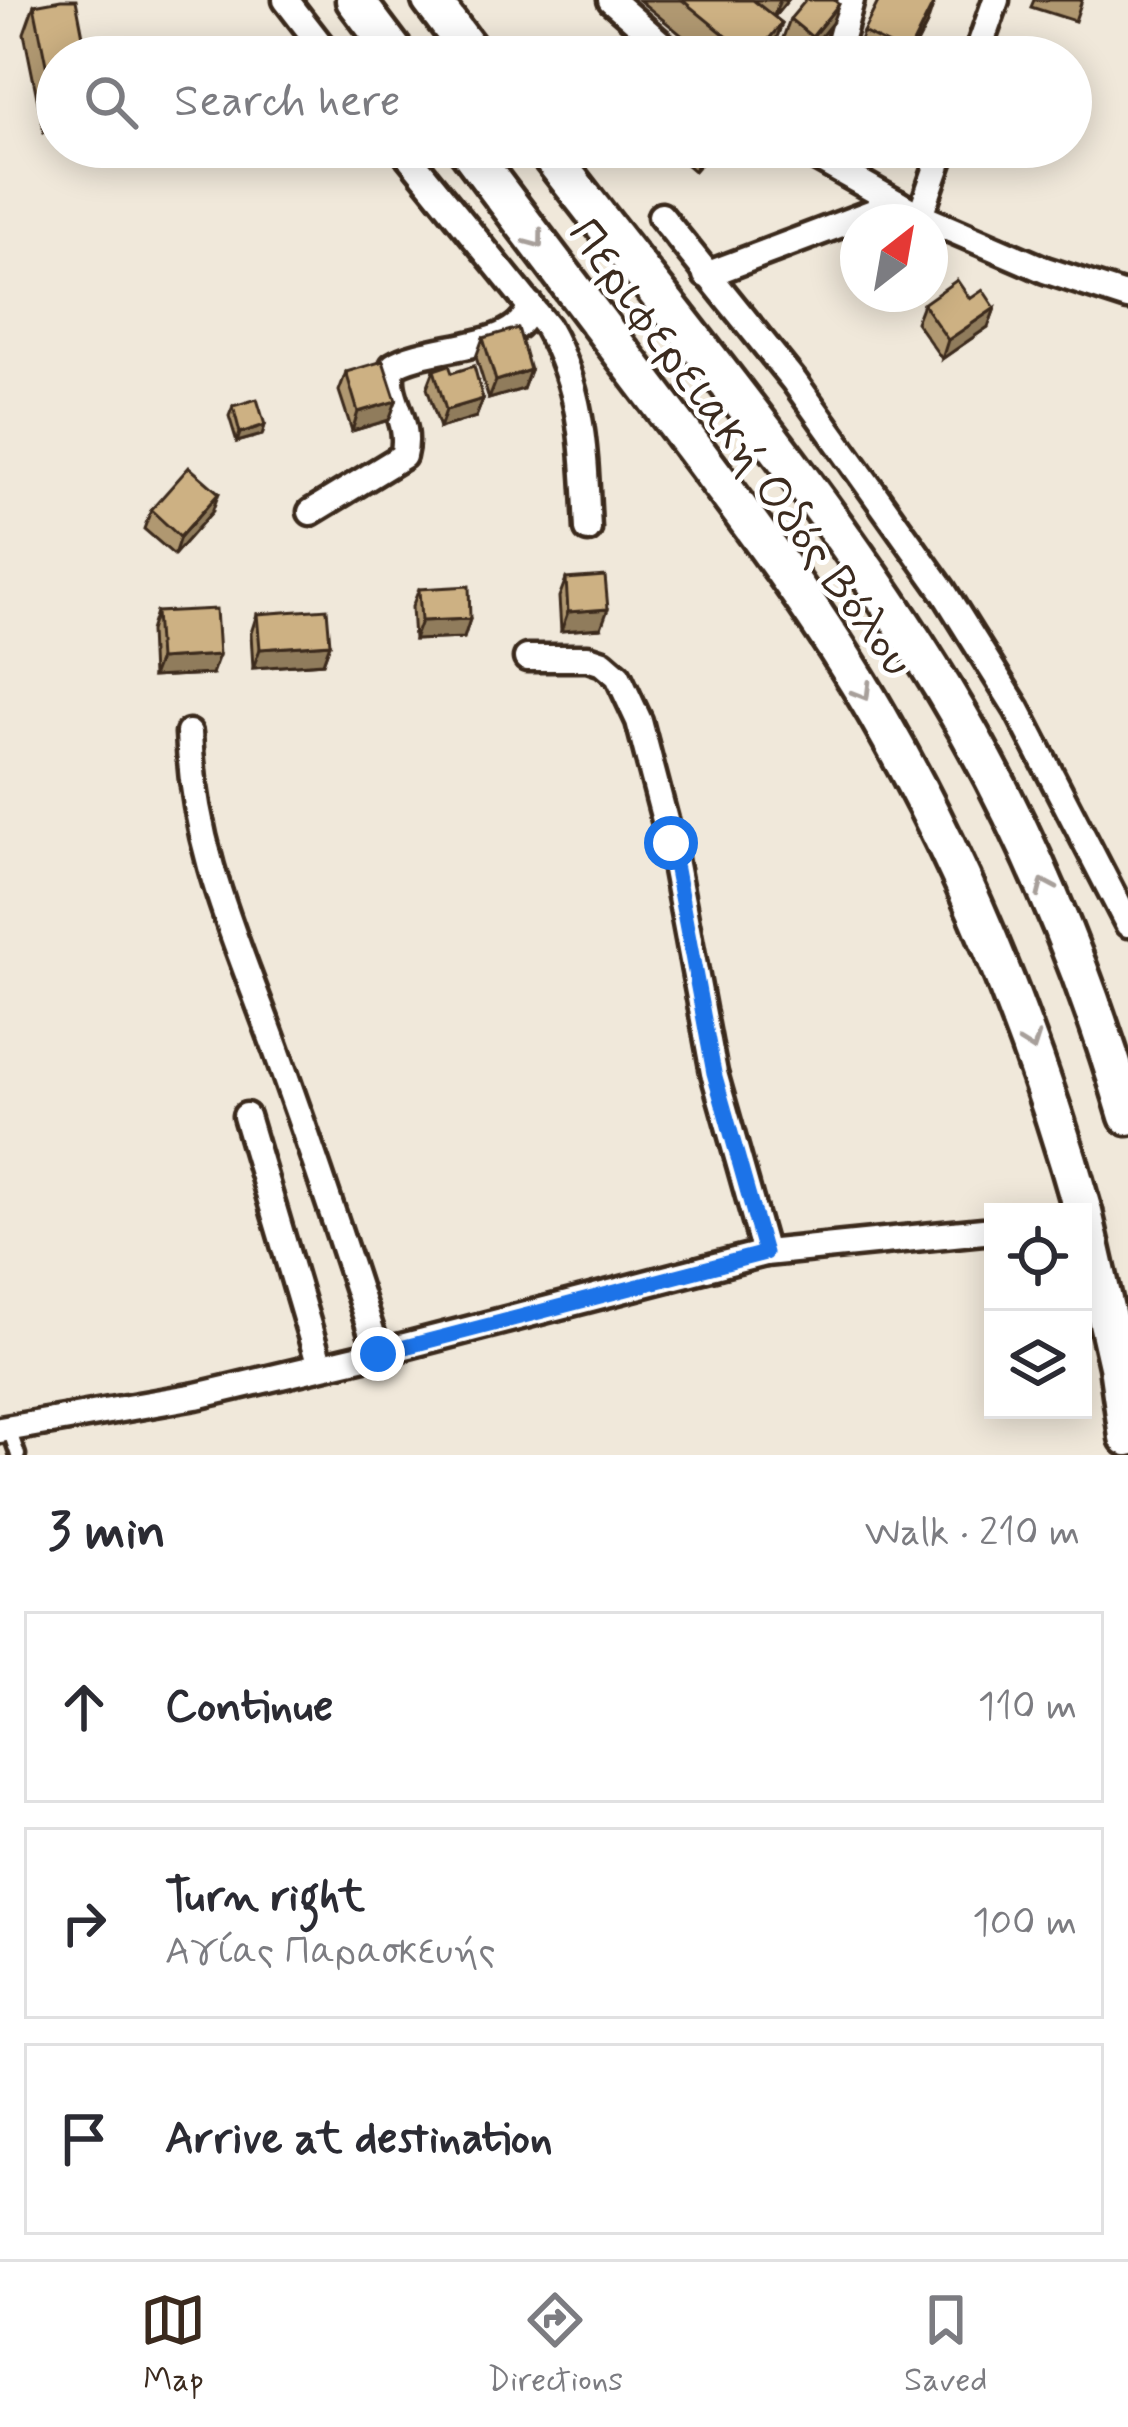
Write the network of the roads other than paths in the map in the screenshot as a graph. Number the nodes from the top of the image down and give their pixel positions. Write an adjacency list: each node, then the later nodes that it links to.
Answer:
1 (286, 0): 7 (street)
2 (356, 0): 8 (main road)
3 (431, 0): 9 (main road)
4 (611, 0): 10 (street)
5 (851, 0): 11 (street)
6 (996, 0): 12 (street)
7 (314, 36)
8 (383, 36)
9 (459, 36)
10 (652, 36)
11 (842, 36)
12 (983, 36)
13 (418, 168): 24 (street)
14 (482, 168): 32 (main road, Περιφερειακή Οδός Βόλου, one-way to 32)
15 (560, 168): 31 (main road, Περιφερειακή Οδός Βόλου, one-way to 15)
16 (839, 168): 18 (street)
17 (937, 168): 19 (street)
18 (897, 203): 22 (street)
19 (924, 204)
20 (661, 215): 22 (street)
21 (948, 228): 23 (street)
22 (706, 274): 29 (street)
23 (1128, 297)
24 (530, 305): 25 (street); 26 (street)
25 (311, 512)
26 (588, 529)
27 (527, 658): 35 (street)
28 (189, 733): 36 (street)
29 (1128, 924)
30 (246, 1116): 37 (street)
31 (1128, 1116)
32 (1080, 1203)
33 (984, 1231): 35 (street)
34 (1092, 1252): 39 (main road, Περιφερειακή Οδός Βόλου)
35 (765, 1253): 36 (street)
36 (378, 1354): 37 (street)
37 (320, 1366): 38 (street)
38 (4, 1429): 40 (lane)
39 (1128, 1437)
40 (18, 1455)

